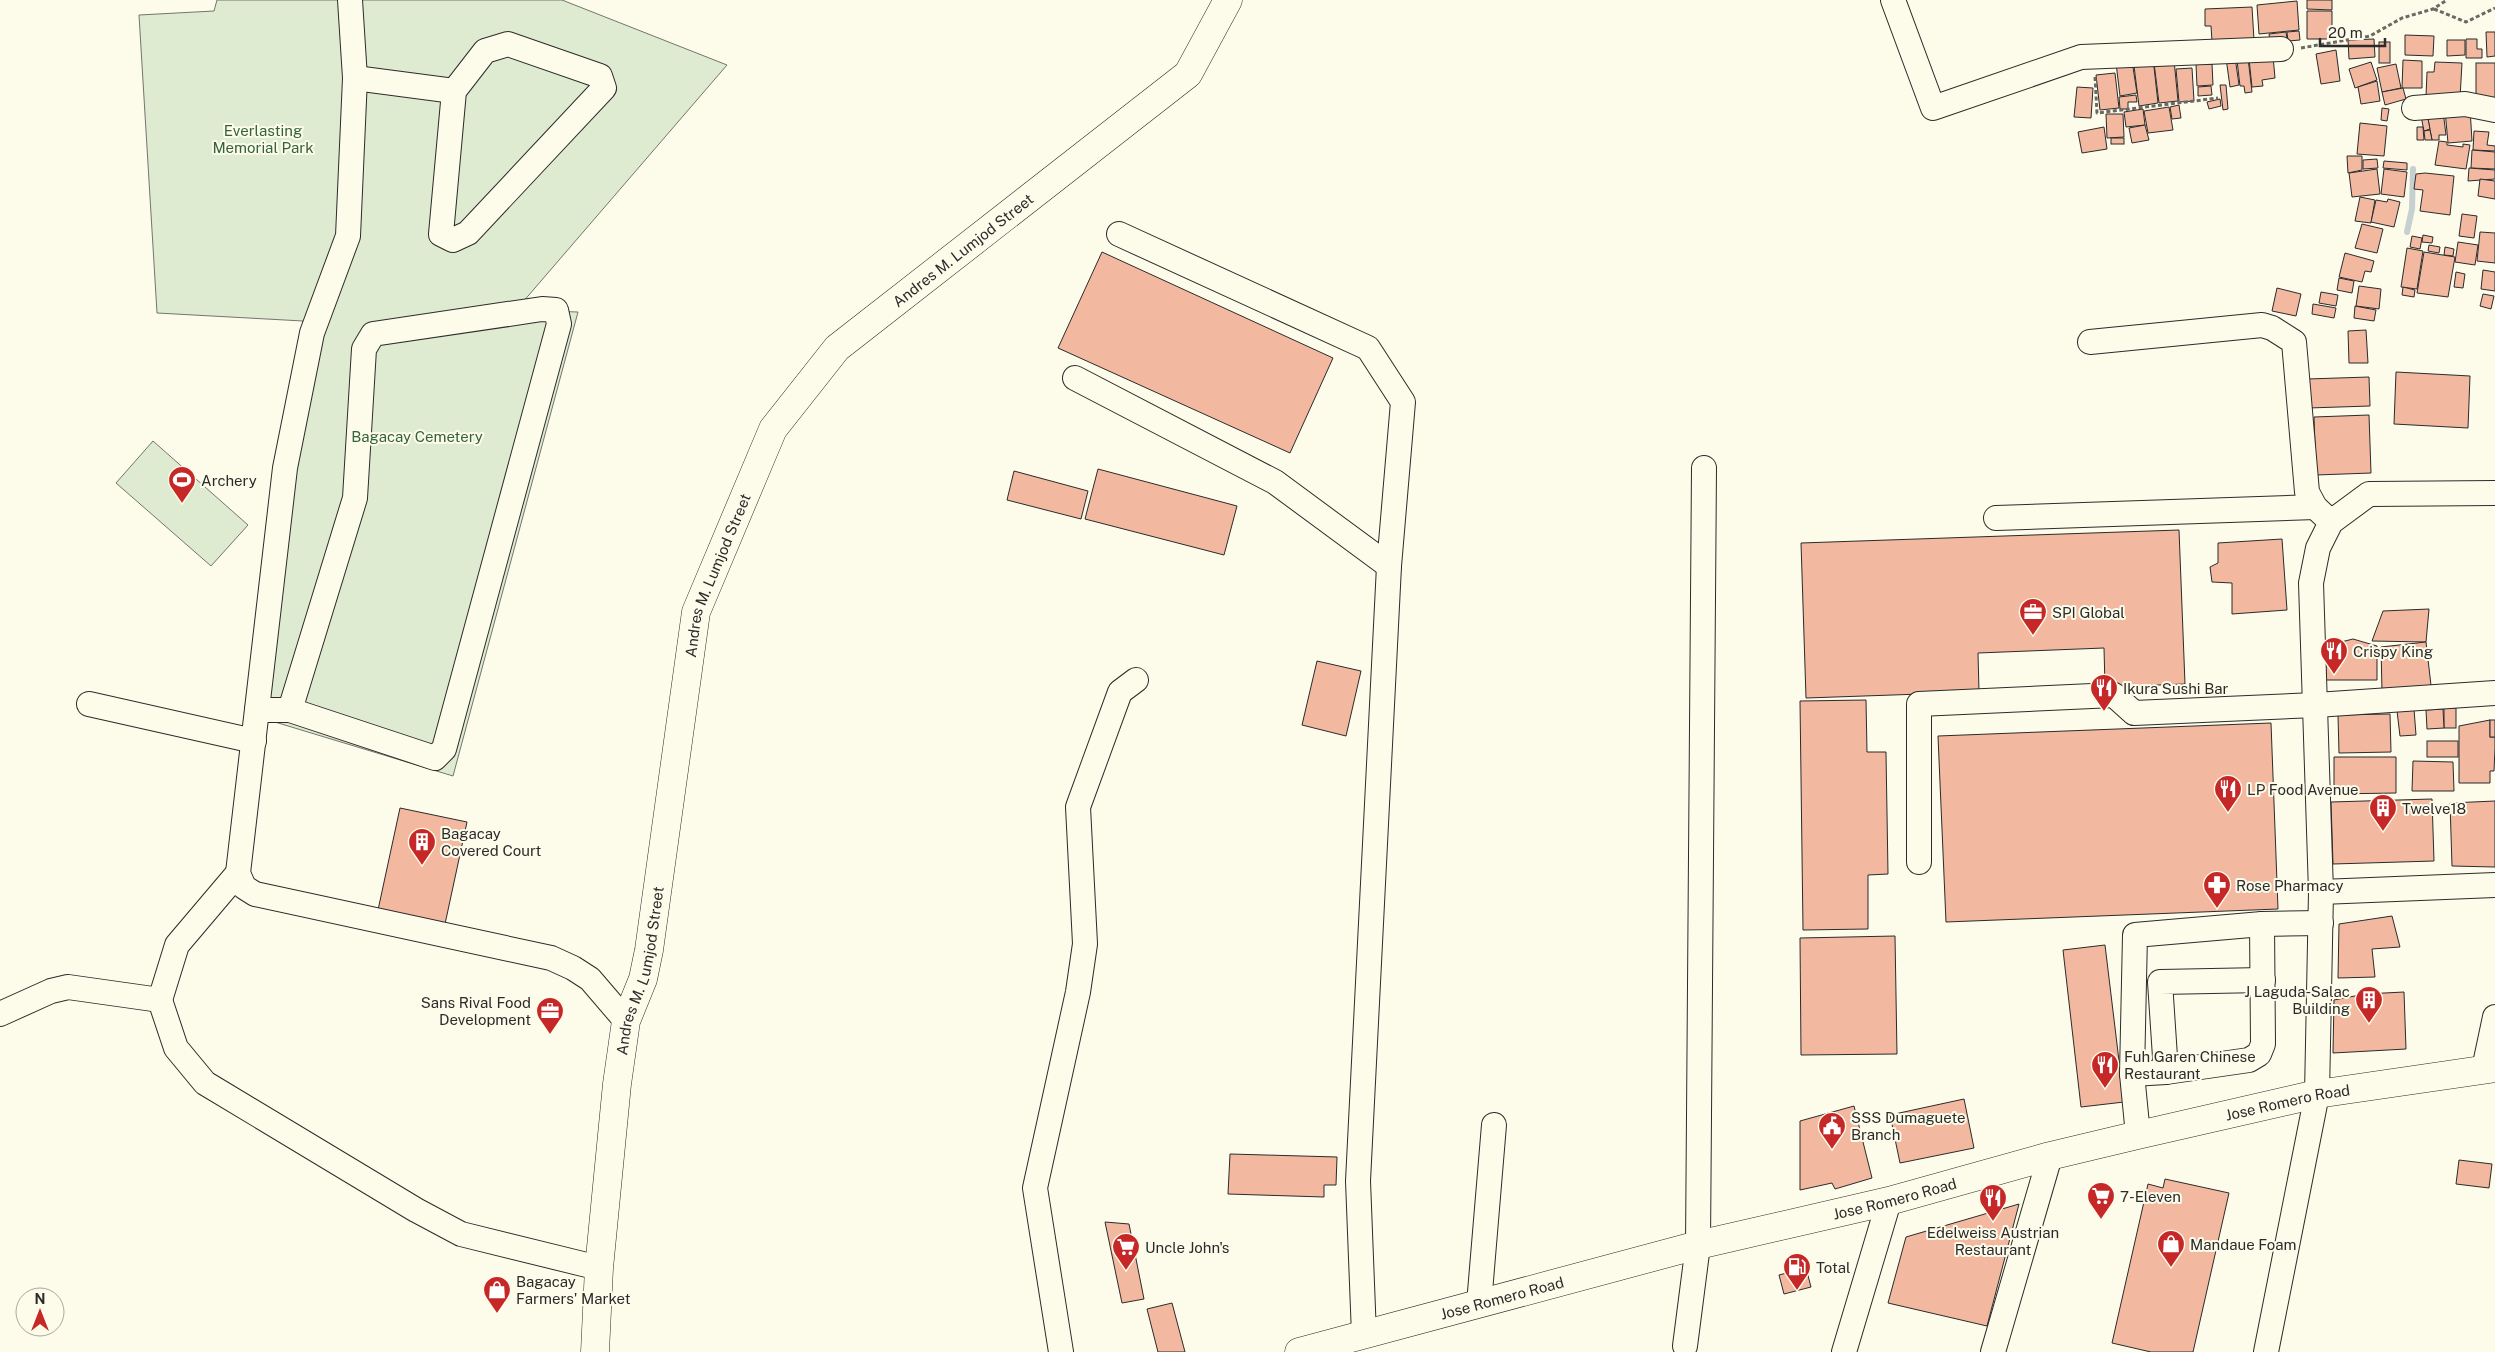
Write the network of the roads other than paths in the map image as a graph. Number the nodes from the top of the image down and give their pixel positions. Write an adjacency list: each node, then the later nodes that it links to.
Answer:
1 (350, 0): 5 (street)
2 (1228, 0): 34 (main road, Andres M. Lumjod Street)
3 (1893, 0): 4 (street)
4 (2281, 49)
5 (354, 78): 6 (street); 21 (street)
6 (454, 91): 6 (street)
7 (2414, 108): 8 (street)
8 (2495, 110)
9 (1119, 234): 16 (street)
10 (2090, 342): 14 (street)
11 (1075, 378): 16 (street)
12 (1704, 468): 43 (street)
13 (2495, 493): 14 (street)
14 (2323, 515): 15 (street); 20 (street)
15 (1996, 518)
16 (1389, 566): 46 (street)
17 (1136, 680): 49 (street)
18 (2495, 693): 20 (street)
19 (89, 704): 23 (street)
20 (2316, 705): 24 (street); 27 (street)
21 (257, 710): 22 (street); 23 (street)
22 (290, 710): 22 (street)
23 (254, 741): 25 (street)
24 (1919, 862)
25 (238, 874): 31 (street); 34 (street)
26 (2495, 885): 27 (street)
27 (2321, 892): 28 (street)
28 (2321, 923): 29 (street); 38 (street)
29 (2262, 924): 30 (street); 37 (street)
30 (2263, 980): 36 (street); 36 (street)
31 (160, 1000): 32 (street); 44 (street)
32 (0, 1014)
33 (2495, 1017): 35 (street)
34 (626, 1021): 44 (main road, Andres M. Lumjod Street)
35 (2490, 1068): 38 (main road, Jose Romero Road)
36 (2166, 1072): 37 (street)
37 (2132, 1074): 40 (street)
38 (2317, 1094): 40 (main road, Jose Romero Road); 53 (street)
39 (1494, 1125): 45 (street)
40 (2138, 1135): 41 (main road, Jose Romero Road)
41 (2050, 1156): 42 (main road, Jose Romero Road); 52 (street)
42 (1889, 1201): 43 (main road, Jose Romero Road); 51 (street)
43 (1698, 1244): 45 (main road, Jose Romero Road); 47 (street)
44 (599, 1268): 48 (main road, Andres M. Lumjod Street)
45 (1479, 1304): 46 (main road, Jose Romero Road)
46 (1364, 1336): 50 (main road, Jose Romero Road)
47 (1686, 1346)
48 (594, 1352)
49 (1061, 1352)
50 (1299, 1352)
51 (1844, 1352)
52 (1994, 1352)
53 (2266, 1352)

